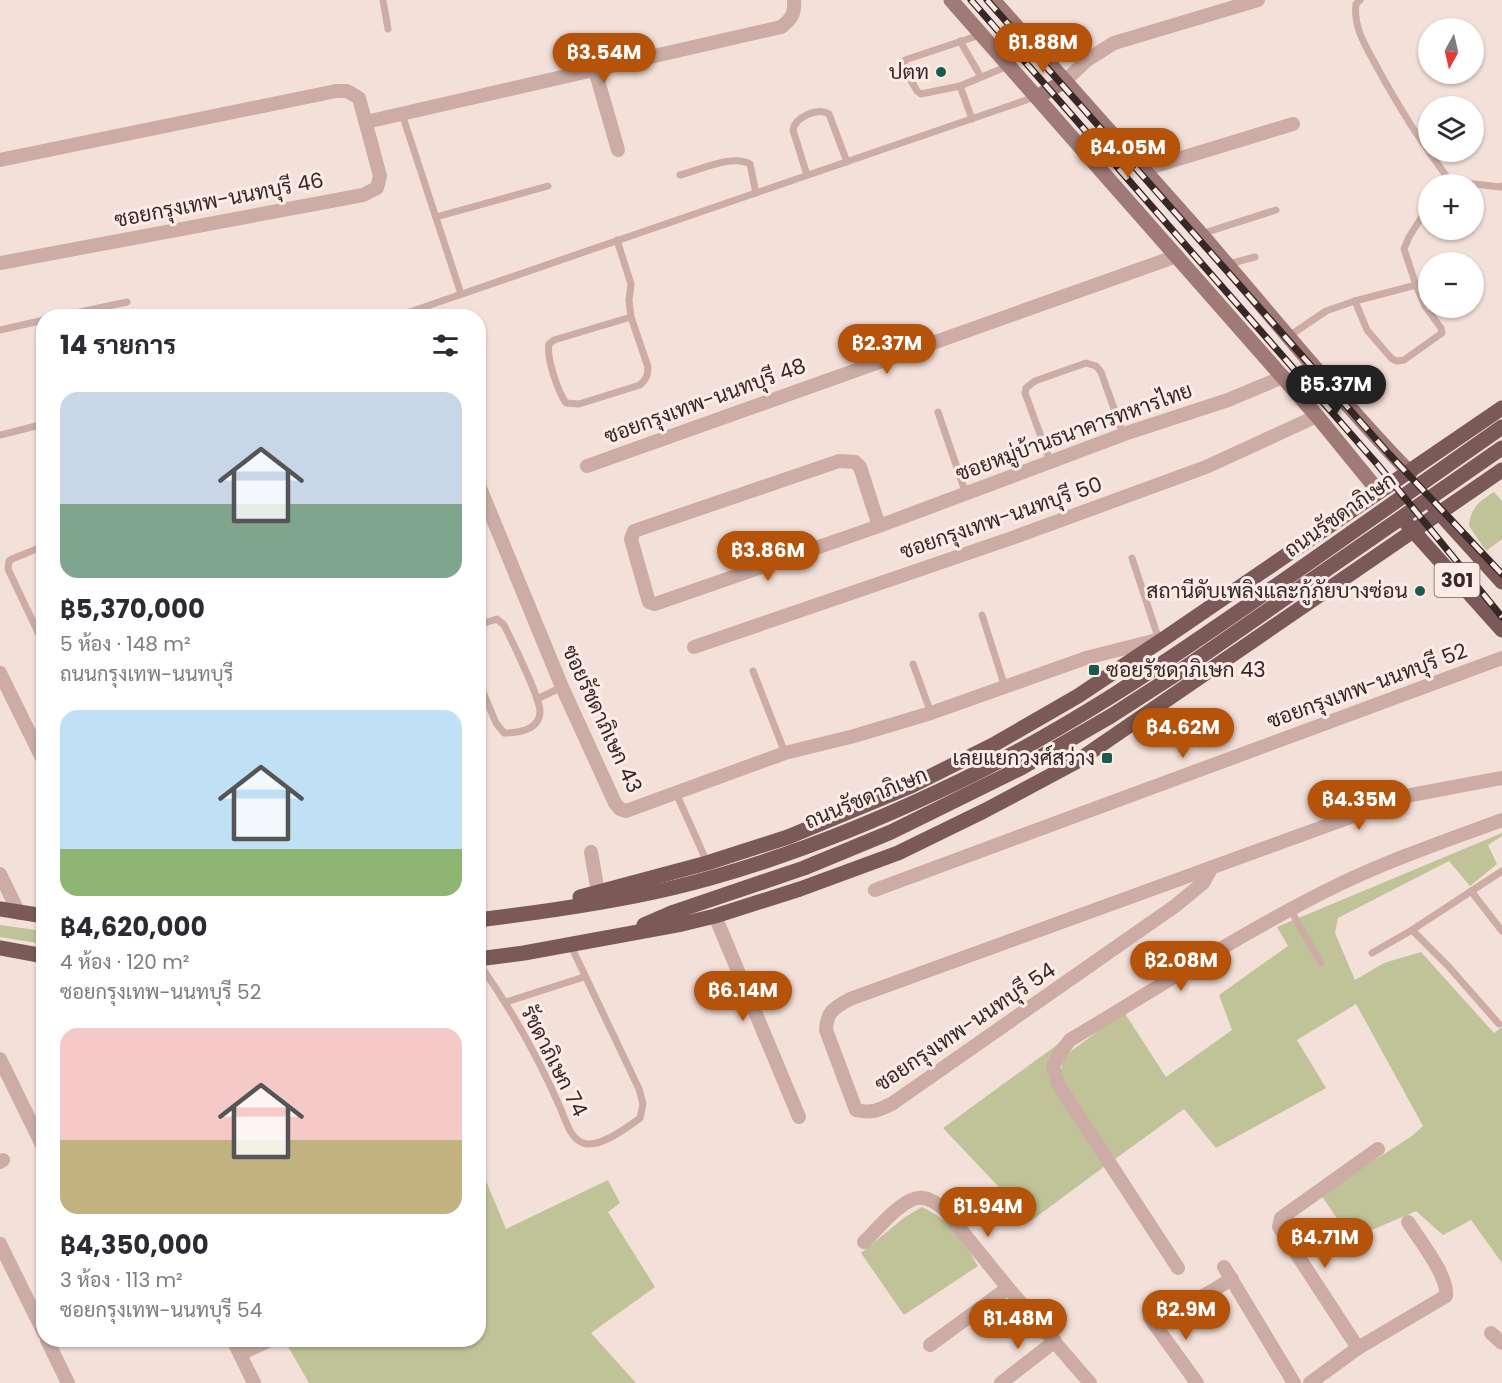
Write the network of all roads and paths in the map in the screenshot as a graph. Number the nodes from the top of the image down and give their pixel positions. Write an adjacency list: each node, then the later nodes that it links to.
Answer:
1 (383, 0): 7 (lane)
2 (794, 0): 11 (street)
3 (951, 0): 8 (main road, 301)
4 (993, 0): 13 (main road, 301)
5 (1258, 0): 13 (street)
6 (1360, 0): 20 (lane)
7 (388, 29)
8 (981, 35): 9 (lane); 10 (main road, 301)
9 (960, 41): 12 (lane); 14 (lane)
10 (1008, 66): 12 (lane); 15 (main road, 301)
11 (595, 70): 16 (street); 21 (street)
12 (981, 77): 14 (lane)
13 (1065, 81): 15 (main road); 24 (main road, 301)
14 (960, 86): 17 (lane)
15 (1037, 97): 17 (lane); 36 (main road, 301)
16 (402, 114): 18 (street); 32 (lane)
17 (972, 119): 23 (lane)
18 (366, 122): 22 (street, ซอยกรุงเทพ-นนทบุรี 46); 38 (street, ซอยกรุงเทพ-นนทบุรี 46)
19 (1293, 124): 24 (street)
20 (1418, 136)
21 (618, 150)
22 (0, 160)
23 (847, 162): 26 (lane); 26 (lane)
24 (1142, 170): 34 (main road, 301)
25 (681, 175): 30 (lane)
26 (807, 175): 30 (lane)
27 (548, 186): 32 (lane)
28 (1484, 186): 29 (lane)
29 (1501, 188)
30 (756, 193): 35 (lane)
31 (1276, 210): 34 (lane)
32 (436, 217): 41 (lane)
33 (1418, 223): 40 (lane)
34 (1201, 234): 39 (main road, 301)
35 (617, 240): 41 (lane); 46 (lane)
36 (1177, 256): 50 (main road, 301); 60 (street, ซอยกรุงเทพ-นนทบุรี 48)
37 (1255, 257): 39 (lane)
38 (0, 263)
39 (1226, 264): 49 (main road, 301)
40 (1416, 285): 42 (lane); 42 (lane)
41 (461, 294): 45 (lane)
42 (1355, 301): 49 (lane)
43 (127, 302): 44 (lane)
44 (94, 309)
45 (418, 309)
46 (631, 317): 46 (lane)
47 (36, 322): 48 (lane)
48 (0, 330)
49 (1288, 337): 62 (main road, 301)
50 (1283, 377): 53 (main road, 301); 56 (street, ซอยหมู่บ้านธนาคารทหารไทย)
51 (1502, 408): 62 (main road, ถนนรัชดาภิเษก)
52 (938, 412): 64 (lane)
53 (1317, 416): 63 (main road, 301); 77 (street, ซอยกรุงเทพ-นนทบุรี 50)
54 (36, 426): 57 (lane)
55 (1502, 428): 102 (main road, ถนนรัชดาภิเษก)
56 (1123, 434): 59 (street, ซอยหมู่บ้านธนาคารทหารไทย); 59 (lane)
57 (0, 435)
58 (1502, 448): 110 (main road, ถนนรัชดาภิเษก)
59 (1050, 461): 64 (street, ซอยหมู่บ้านธนาคารทหารไทย)
60 (587, 466)
61 (1502, 470): 66 (main road, ถนนรัชดาภิเษก)
62 (1410, 473): 63 (main road, ถนนรัชดาภิเษก); 66 (main road, 301)
63 (1380, 492): 68 (main road, 301); 76 (main road, ถนนรัชดาภิเษก)
64 (966, 494): 67 (street, ซอยหมู่บ้านธนาคารทหารไทย)
65 (486, 502): 83 (street, ซอยรัชดาภิเษก 43)
66 (1439, 515): 68 (main road, ถนนรัชดาภิเษก); 71 (main road, 301)
67 (879, 526): 67 (street, ซอยหมู่บ้านธนาคารทหารไทย)
68 (1413, 531): 75 (main road, 301); 82 (main road, ถนนรัชดาภิเษก)
69 (36, 549): 74 (lane)
70 (1132, 558): 76 (lane)
71 (1502, 582)
72 (982, 615): 84 (lane)
73 (486, 622): 86 (lane)
74 (36, 628)
75 (1502, 630)
76 (1160, 641): 82 (main road); 84 (street, ซอยรัชดาภิเษก 43); 94 (main road, ถนนรัชดาภิเษก)
77 (694, 647)
78 (1502, 658): 98 (street, ซอยกรุงเทพ-นนทบุรี 52)
79 (913, 663): 87 (lane)
80 (753, 670): 89 (lane)
81 (0, 673): 88 (street)
82 (1187, 686): 106 (main road, ถนนรัชดาภิเษก)
83 (562, 687): 86 (lane); 91 (street, ซอยรัชดาภิเษก 43)
84 (1005, 687): 87 (street, ซอยรัชดาภิเษก 43)
85 (486, 699): 86 (lane)
86 (537, 699)
87 (931, 713): 89 (street, ซอยรัชดาภิเษก 43)
88 (36, 746)
89 (785, 753): 91 (street, ซอยรัชดาภิเษก 43)
90 (1502, 778): 95 (street, ซอยกรุงเทพ-นนทบุรี 54)
91 (676, 793): 94 (lane)
92 (1502, 820): 103 (street)
93 (591, 852): 100 (street)
94 (707, 863): 100 (main road, ถนนรัชดาภิเษก)
95 (1212, 867): 95 (street, ซอยกรุงเทพ-นนทบุรี 54)
96 (1502, 871): 99 (lane)
97 (0, 874): 104 (street)
98 (875, 890)
99 (1470, 891): 108 (lane); 109 (lane)
100 (598, 892): 102 (main road, ถนนรัชดาภิเษก)
101 (0, 909): 104 (main road)
102 (543, 911): 107 (main road, ถนนรัชดาภิเษก)
103 (1291, 911): 116 (lane); 128 (street)
104 (19, 913): 105 (main road)
105 (36, 915)
106 (715, 916): 110 (main road, ถนนรัชดาภิเษก); 122 (street)
107 (486, 919)
108 (1412, 930): 113 (lane); 120 (lane)
109 (1502, 931)
110 (625, 933): 111 (main road, ถนนรัชดาภิเษก)
111 (570, 944): 115 (main road, ถนนรัชดาภิเษก); 118 (lane, รัชดาภิเษก 74)
112 (0, 948): 114 (main road)
113 (1372, 953)
114 (36, 957)
115 (486, 959)
116 (1321, 963)
117 (486, 972): 119 (lane, รัชดาภิเษก 74)
118 (584, 977): 119 (lane); 119 (lane, รัชดาภิเษก 74)
119 (506, 1002)
120 (1499, 1024)
121 (0, 1059): 123 (street)
122 (799, 1117)
123 (36, 1133)
124 (1378, 1149): 140 (street)
125 (1408, 1222): 140 (street)
126 (864, 1242): 129 (street)
127 (0, 1244): 131 (street)
128 (1178, 1268)
129 (1008, 1287): 134 (street); 136 (street)
130 (1193, 1302): 147 (street)
131 (36, 1317)
132 (1150, 1318): 146 (street)
133 (1491, 1333): 135 (street)
134 (1055, 1341): 144 (street); 145 (street)
135 (1502, 1343)
136 (930, 1345)
137 (50, 1347): 142 (street)
138 (236, 1347): 141 (street)
139 (255, 1347): 141 (street)
140 (1358, 1348): 148 (street)
141 (240, 1354): 143 (street)
142 (68, 1383)
143 (254, 1383)
144 (1001, 1383)
145 (1090, 1383)
146 (1197, 1383)
147 (1294, 1383)
148 (1310, 1383)

